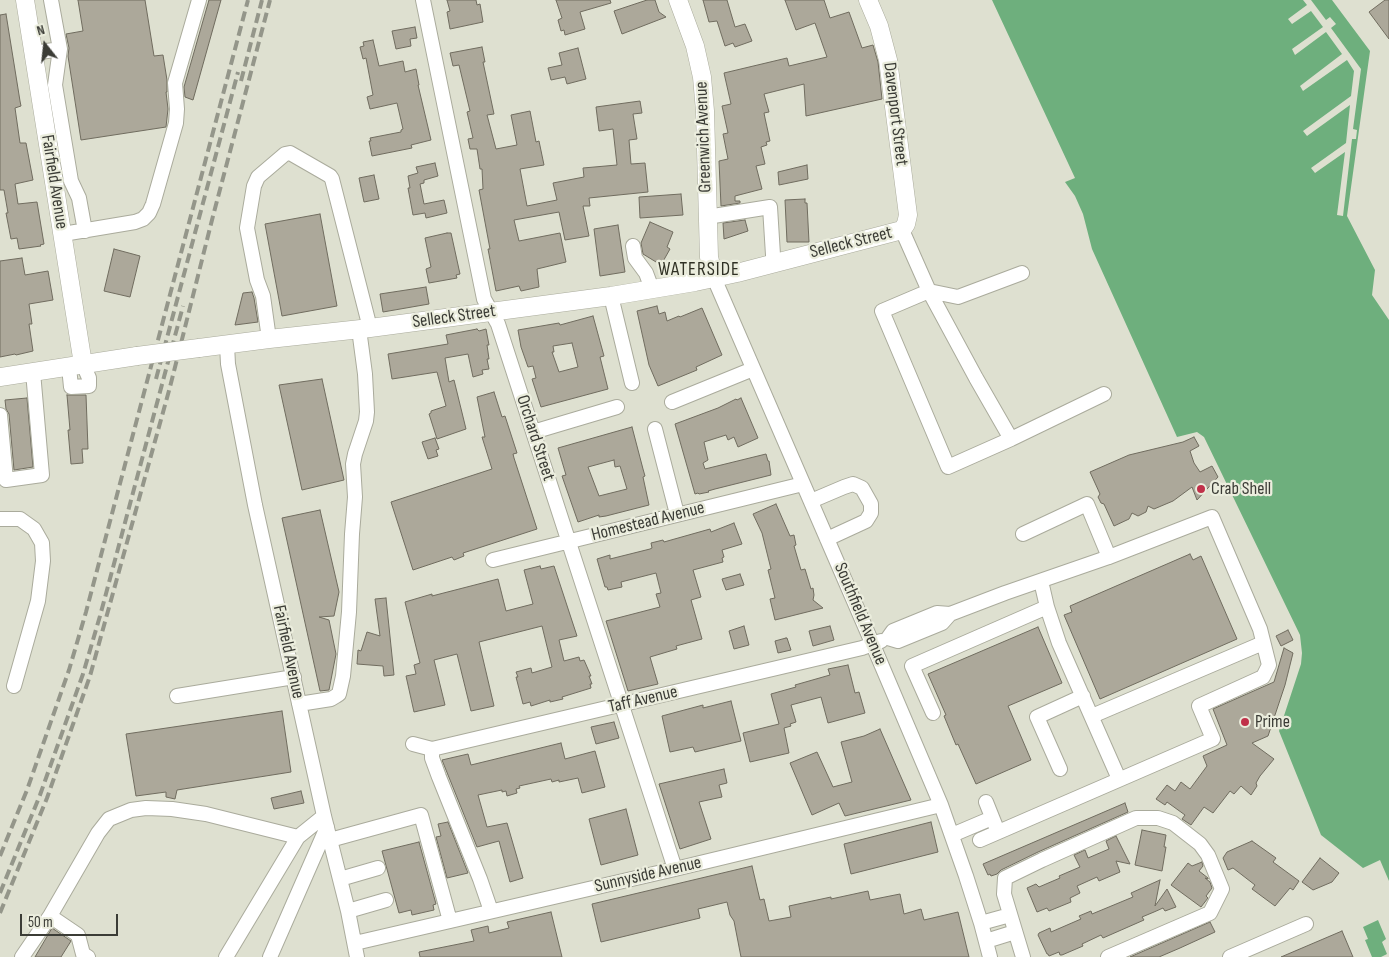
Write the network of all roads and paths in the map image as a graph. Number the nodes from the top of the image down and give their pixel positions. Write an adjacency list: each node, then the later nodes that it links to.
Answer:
1 (25, 0): 8 (main road, Fairfield Avenue)
2 (51, 0): 7 (street)
3 (423, 0): 20 (street, Orchard Street)
4 (678, 0): 9 (main road, Greenwich Avenue)
5 (868, 0): 11 (main road, Davenport Street)
6 (197, 2): 10 (street)
7 (60, 49): 8 (street); 10 (street)
8 (34, 53): 12 (main road, Fairfield Avenue)
9 (707, 217): 14 (street); 16 (main road, Greenwich Avenue)
10 (86, 230): 12 (street)
11 (902, 230): 14 (main road, Selleck Street); 18 (street)
12 (63, 234): 24 (main road, Fairfield Avenue)
13 (633, 246): 17 (street)
14 (775, 262): 16 (main road, Selleck Street)
15 (1022, 273): 18 (street)
16 (714, 278): 17 (main road, Selleck Street); 25 (street, Southfield Avenue)
17 (652, 289): 19 (main road, Selleck Street)
18 (929, 291): 35 (street); 35 (street)
19 (611, 296): 20 (main road, Selleck Street); 28 (street)
20 (492, 312): 21 (main road, Selleck Street); 34 (street, Orchard Street)
21 (364, 329): 22 (main road, Selleck Street); 22 (street); 53 (street)
22 (269, 339): 23 (main road, Selleck Street)
23 (226, 345): 24 (main road, Selleck Street, bridge); 49 (street, Fairfield Avenue)
24 (76, 366): 26 (main road, Selleck Street)
25 (753, 369): 30 (street); 36 (street, Southfield Avenue)
26 (33, 372): 27 (main road, Selleck Street); 32 (street)
27 (0, 377)
28 (632, 383)
29 (1104, 394): 35 (street)
30 (672, 402)
31 (617, 407): 34 (street)
32 (0, 415)
33 (655, 429): 38 (street)
34 (533, 432): 42 (street, Orchard Street)
35 (1011, 439)
36 (803, 484): 37 (street, Southfield Avenue); 38 (street, Homestead Avenue)
37 (811, 501): 41 (street, Southfield Avenue); 41 (street)
38 (677, 514): 42 (street, Homestead Avenue)
39 (0, 519): 50 (street)
40 (1023, 534): 43 (street)
41 (827, 539): 48 (street, Southfield Avenue)
42 (568, 541): 44 (street, Homestead Avenue); 54 (street, Orchard Street)
43 (1109, 557): 45 (street, Taff Avenue); 47 (street, Taff Avenue)
44 (493, 560)
45 (1041, 581): 46 (street); 48 (street, Taff Avenue)
46 (1047, 607): 52 (street); 55 (street)
47 (1263, 643): 56 (street); 60 (street)
48 (873, 644): 54 (street, Taff Avenue); 62 (street, Southfield Avenue)
49 (294, 677): 51 (street); 53 (street, Fairfield Avenue)
50 (14, 686)
51 (177, 696)
52 (1083, 696): 56 (street); 59 (street)
53 (300, 704): 64 (street, Fairfield Avenue)
54 (621, 705): 58 (street, Taff Avenue); 70 (street, Orchard Street)
55 (933, 713)
56 (1092, 716): 60 (street)
57 (413, 744): 58 (street, Taff Avenue)
58 (432, 749): 74 (street)
59 (1060, 769)
60 (1119, 779): 65 (street)
61 (986, 802): 63 (street)
62 (941, 805): 66 (street, Southfield Avenue); 70 (street, Sunnyside Avenue)
63 (992, 818): 65 (street); 66 (street)
64 (327, 828): 67 (street); 71 (street, Fairfield Avenue); 77 (street); 86 (street)
65 (998, 832): 68 (street)
66 (952, 835): 78 (street, Southfield Avenue)
67 (298, 836): 76 (street); 85 (street)
68 (980, 840)
69 (378, 868): 71 (street)
70 (675, 869): 74 (street, Sunnyside Avenue)
71 (340, 879): 73 (street, Fairfield Avenue)
72 (386, 900): 73 (street)
73 (348, 911): 82 (street, Fairfield Avenue)
74 (490, 911): 77 (street, Sunnyside Avenue)
75 (1010, 915): 78 (street); 80 (street); 90 (street)
76 (50, 916): 83 (street); 84 (street)
77 (450, 921): 82 (street, Sunnyside Avenue)
78 (981, 923): 81 (street, Southfield Avenue)
79 (1306, 924): 91 (street)
80 (1016, 932): 81 (street); 89 (street)
81 (986, 941): 88 (street, Southfield Avenue)
82 (355, 943): 87 (street, Fairfield Avenue)
83 (22, 957)
84 (88, 957)
85 (226, 957)
86 (270, 957)
87 (358, 957)
88 (990, 957)
89 (1023, 957)
90 (1108, 957)
91 (1230, 957)

